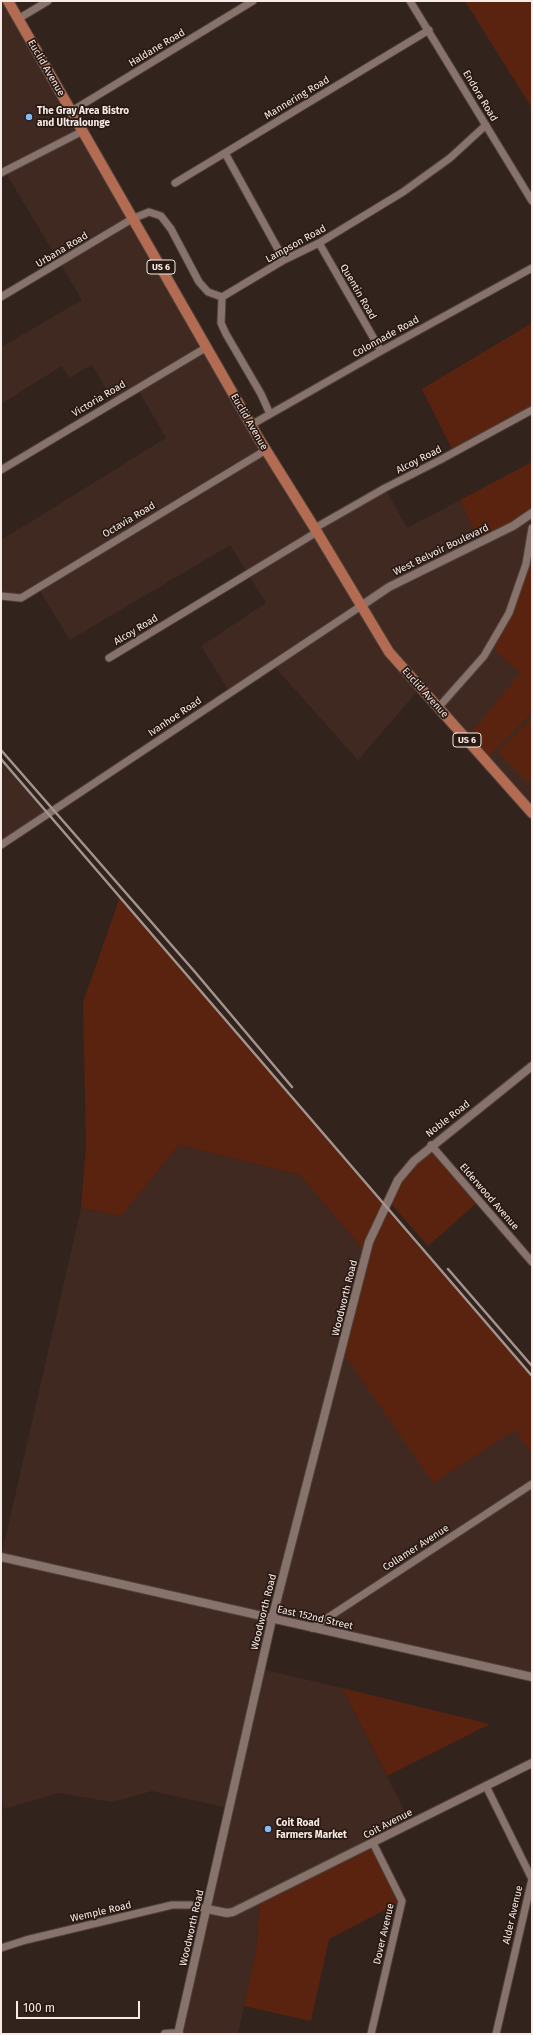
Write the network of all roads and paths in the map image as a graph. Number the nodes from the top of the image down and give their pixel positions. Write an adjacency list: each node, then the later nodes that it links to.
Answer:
1 (8, 1): 5 (main road, Euclid Avenue / US 6)
2 (48, 1): 5 (street)
3 (253, 1): 7 (street, Haldane Road)
4 (410, 1): 6 (street, Endora Road)
5 (18, 20): 7 (main road, Euclid Avenue / US 6)
6 (429, 30): 8 (street, Endora Road); 10 (street, Mannering Road)
7 (70, 112): 9 (main road, Euclid Avenue / US 6)
8 (486, 125): 13 (street, Endora Road); 15 (street, Lampson Road)
9 (81, 132): 11 (street); 14 (main road, Euclid Avenue / US 6)
10 (225, 153): 12 (street, Mannering Road); 16 (street)
11 (1, 173)
12 (175, 183)
13 (532, 201)
14 (132, 219): 18 (street); 19 (street, Urbana Road); 20 (main road, Euclid Avenue / US 6)
15 (319, 243): 16 (street, Lampson Road); 21 (street, Quentin Road)
16 (284, 260): 18 (street, Lampson Road)
17 (532, 268): 21 (street, Colonnade Road)
18 (222, 297): 23 (street)
19 (1, 298)
20 (207, 347): 24 (main road, Euclid Avenue / US 6); 26 (street, Victoria Road)
21 (380, 351): 23 (street, Colonnade Road)
22 (532, 410): 29 (street, Alcoy Road)
23 (270, 414): 24 (street, Colonnade Road)
24 (251, 425): 25 (main road, Euclid Avenue / US 6)
25 (266, 450): 29 (main road, Euclid Avenue / US 6); 30 (street, Octavia Road)
26 (1, 470)
27 (532, 513): 31 (street, West Belvoir Boulevard)
28 (532, 528): 33 (street)
29 (316, 530): 31 (main road, Euclid Avenue / US 6); 32 (street, Alcoy Road)
30 (1, 596)
31 (361, 606): 33 (main road, Euclid Avenue / US 6); 35 (street, Ivanhoe Road)
32 (109, 658)
33 (438, 708): 34 (main road, Euclid Avenue / US 6)
34 (532, 813)
35 (1, 846)
36 (532, 1066): 37 (street, Noble Road)
37 (431, 1145): 38 (street, Noble Road); 39 (street, Elderwood Avenue)
38 (388, 1200): 42 (street, Woodworth Road)
39 (531, 1258)
40 (532, 1484): 43 (street, Collamer Avenue)
41 (1, 1557): 42 (street, East 152nd Street)
42 (272, 1619): 43 (street, East 152nd Street); 48 (street, Woodworth Road)
43 (312, 1628): 44 (street, East 152nd Street)
44 (532, 1677)
45 (532, 1764): 46 (street, Coit Avenue)
46 (486, 1786): 47 (street, Coit Avenue); 53 (street, Alder Avenue)
47 (373, 1843): 48 (street, Coit Avenue); 52 (street, Dover Avenue)
48 (207, 1909): 49 (street, Wemple Road); 50 (street, Woodworth Road)
49 (1, 1948)
50 (179, 2033): 51 (street)
51 (165, 2034)
52 (373, 2034)
53 (496, 2034)

